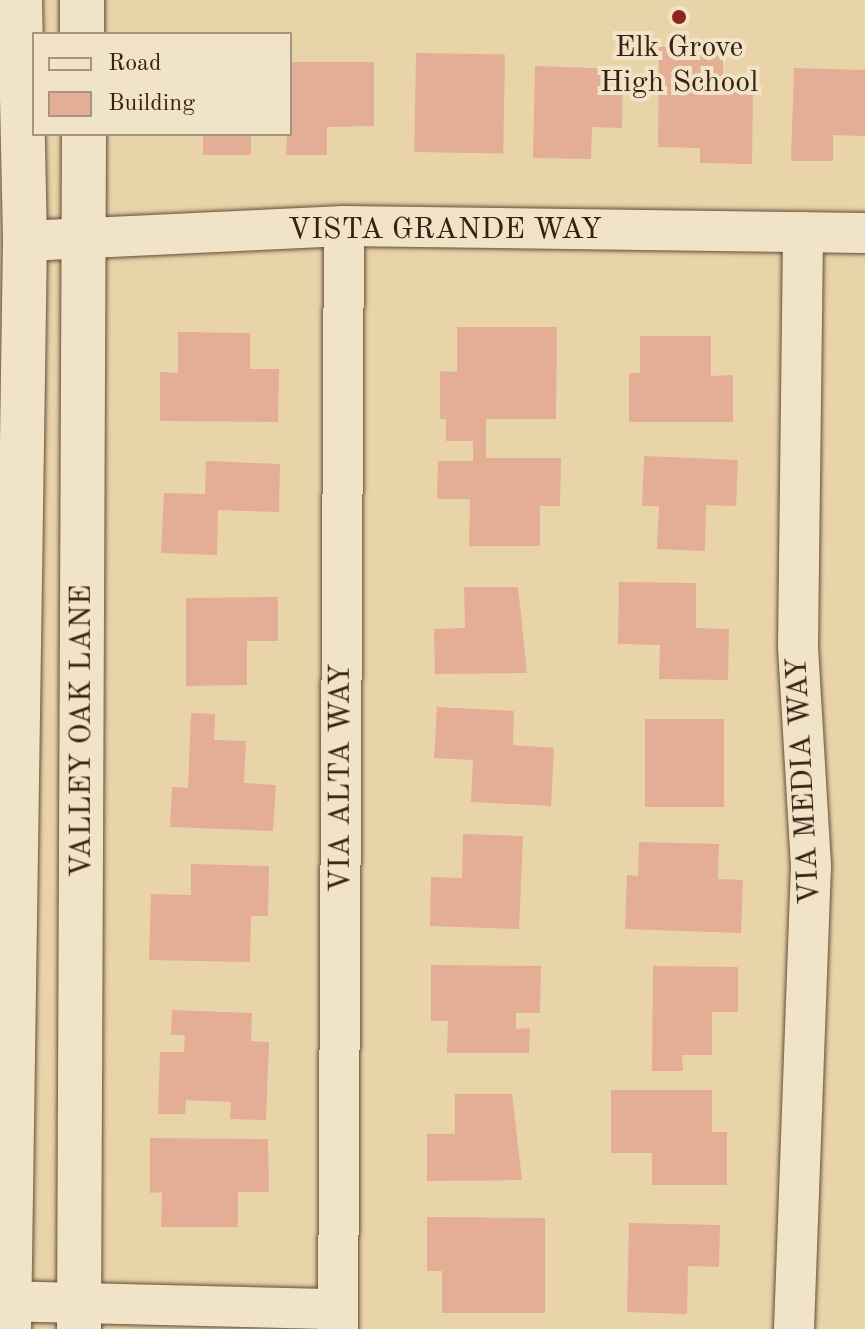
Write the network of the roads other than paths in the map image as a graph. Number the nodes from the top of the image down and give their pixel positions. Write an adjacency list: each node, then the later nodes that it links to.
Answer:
1 (20, 0): 8 (street, VALLEY OAK LANE)
2 (82, 0): 3 (street)
3 (82, 32)
4 (84, 136): 9 (street, VALLEY OAK LANE)
5 (344, 226): 6 (street, VISTA GRANDE WAY); 9 (street, VISTA GRANDE WAY); 12 (street, VIA ALTA WAY)
6 (803, 232): 7 (street, VISTA GRANDE WAY); 13 (street, VIA MEDIA WAY)
7 (865, 233)
8 (25, 241): 9 (street, VISTA GRANDE WAY); 10 (street, VALLEY OAK LANE)
9 (85, 243): 11 (street, VALLEY OAK LANE)
10 (6, 1310): 11 (street)
11 (79, 1315): 12 (street)
12 (338, 1319)
13 (794, 1329)

